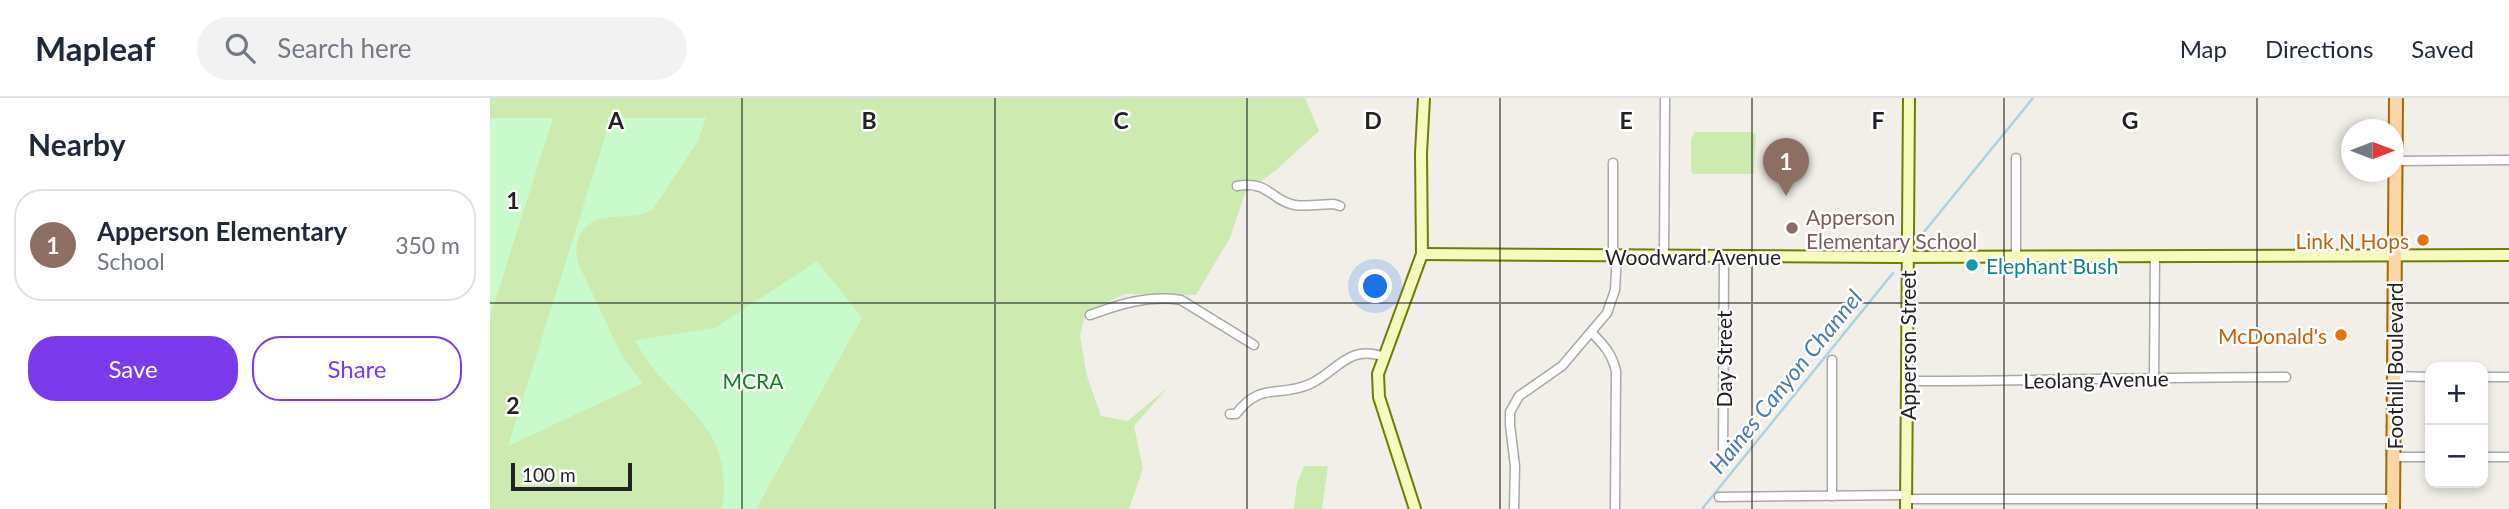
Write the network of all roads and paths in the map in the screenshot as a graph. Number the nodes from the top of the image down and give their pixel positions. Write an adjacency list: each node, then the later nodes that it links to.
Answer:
1 (1424, 98): 13 (street)
2 (1665, 98): 17 (street)
3 (1909, 98): 21 (street, Apperson Street)
4 (2396, 98): 5 (main road, Foothill Boulevard)
5 (2396, 119)
6 (2016, 158): 19 (street)
7 (2509, 160): 8 (street)
8 (2404, 161)
9 (1614, 163): 14 (street)
10 (2396, 182): 15 (main road, Foothill Boulevard)
11 (1237, 186): 12 (street)
12 (1340, 206)
13 (1422, 254): 14 (street, Woodward Avenue); 25 (street)
14 (1615, 255): 17 (street, Woodward Avenue); 23 (street)
15 (2395, 255): 16 (street, Woodward Avenue); 20 (street, Woodward Avenue); 27 (main road, Foothill Boulevard)
16 (2509, 255)
17 (1664, 256): 18 (street, Woodward Avenue)
18 (1724, 256): 21 (street, Woodward Avenue); 39 (street, Day Street)
19 (2016, 256): 20 (street, Woodward Avenue); 21 (street, Woodward Avenue)
20 (2155, 256): 28 (street)
21 (1908, 257): 33 (street, Apperson Street)
22 (1090, 315): 24 (street)
23 (1592, 333): 45 (street); 46 (street)
24 (1254, 345)
25 (1384, 357): 34 (street); 44 (street)
26 (1832, 360): 40 (street)
27 (2394, 376): 30 (street); 35 (main road, Foothill Boulevard)
28 (2154, 377): 29 (street, Leolang Avenue); 33 (street, Leolang Avenue)
29 (2286, 377)
30 (2425, 377)
31 (2488, 377): 32 (street)
32 (2509, 377)
33 (1907, 381): 42 (street, Apperson Street)
34 (1230, 414)
35 (2393, 457): 36 (street); 43 (main road, Foothill Boulevard)
36 (2425, 457)
37 (2488, 457): 38 (street)
38 (2509, 457)
39 (1723, 461)
40 (1832, 496): 41 (street); 42 (street)
41 (1719, 497)
42 (1906, 501): 43 (street)
43 (2393, 504)
44 (1415, 509)
45 (1514, 509)
46 (1615, 509)

